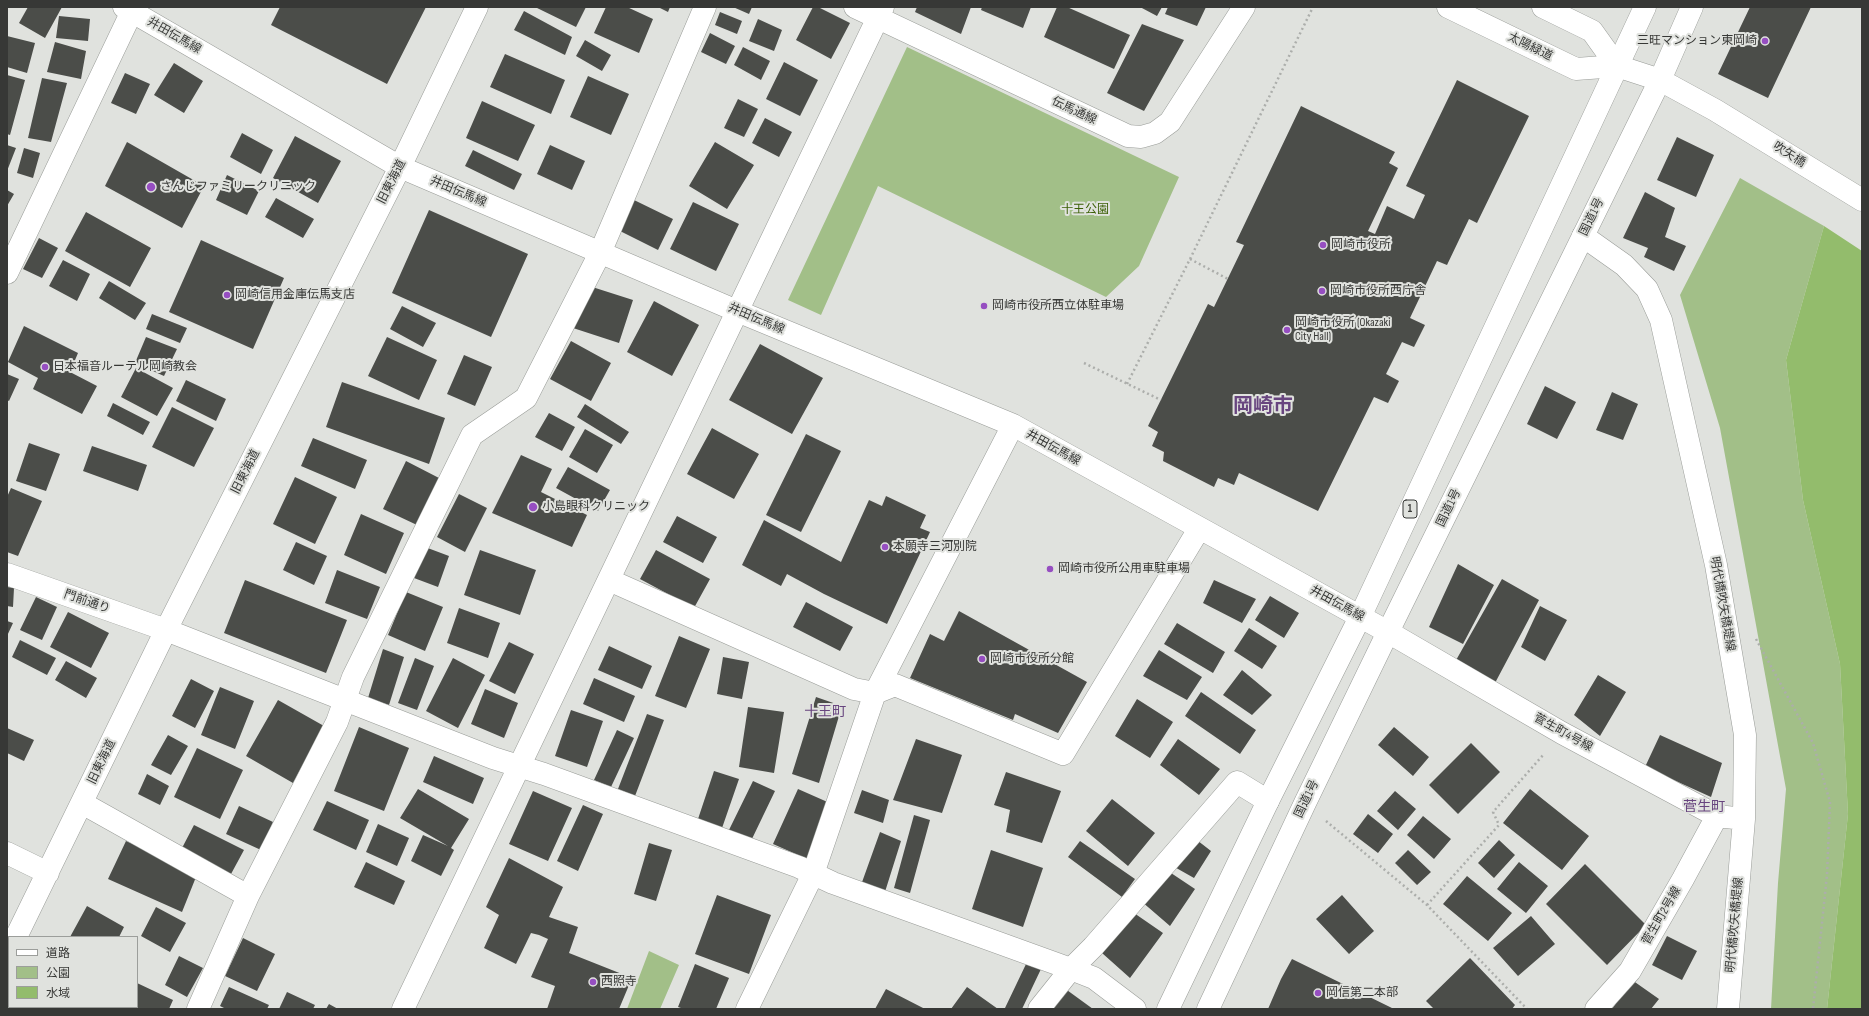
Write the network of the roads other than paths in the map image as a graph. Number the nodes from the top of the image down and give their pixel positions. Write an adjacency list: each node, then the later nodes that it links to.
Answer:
1 (477, 7): 13 (main road, 旧東海道)
2 (705, 7): 16 (main road)
3 (856, 7): 10 (main road, 伝馬通線)
4 (1244, 7): 10 (main road, 伝馬通線)
5 (1448, 7): 11 (main road, 太陽緑道)
6 (1543, 7): 11 (main road)
7 (1645, 7): 11 (main road, 1)
8 (1692, 7): 12 (main road, 国道1号)
9 (130, 9): 13 (main road, 井田伝馬線); 17 (main road)
10 (880, 12): 18 (main road)
11 (1617, 66): 12 (main road, 太陽緑道); 23 (main road, 1)
12 (1660, 80): 14 (main road, 吹矢橋); 15 (main road, 国道1号)
13 (400, 167): 16 (main road, 井田伝馬線); 24 (main road, 旧東海道)
14 (1862, 200)
15 (1583, 236): 25 (main road, 国道1号); 32 (main road, 明代橋吹矢橋堤線)
16 (600, 253): 18 (main road, 井田伝馬線); 27 (main road)
17 (7, 273)
18 (737, 311): 19 (main road, 井田伝馬線); 22 (main road)
19 (1013, 425): 20 (main road, 井田伝馬線); 26 (main road)
20 (1200, 529): 23 (main road, 井田伝馬線); 26 (main road)
21 (7, 574): 24 (main road, 門前通り)
22 (609, 580): 26 (main road); 28 (main road)
23 (1360, 617): 25 (main road, 井田伝馬線); 29 (main road, 1)
24 (166, 630): 27 (main road, 門前通り); 30 (main road, 旧東海道)
25 (1388, 632): 31 (main road, 菅生町4号線); 45 (main road, 国道1号)
26 (875, 693): 35 (main road)
27 (345, 700): 28 (main road, 門前通り); 36 (main road)
28 (520, 766): 35 (main road, 門前通り); 40 (main road)
29 (1268, 801): 38 (main road); 44 (main road, 1)
30 (82, 803): 34 (main road, 旧東海道); 36 (main road)
31 (1717, 816): 32 (main road, 菅生町4号線); 46 (main road, 菅生町2号線)
32 (1744, 819): 47 (main road, 明代橋吹矢橋堤線)
33 (7, 853): 34 (main road)
34 (48, 873): 37 (main road, 旧東海道)
35 (813, 874): 38 (main road, 門前通り); 41 (main road)
36 (248, 896): 39 (main road)
37 (16, 936)
38 (1071, 969): 42 (main road); 43 (main road, 門前通り)
39 (206, 1006)
40 (403, 1009)
41 (748, 1009)
42 (1039, 1009)
43 (1135, 1009)
44 (1168, 1009)
45 (1208, 1009)
46 (1596, 1009)
47 (1728, 1009)

